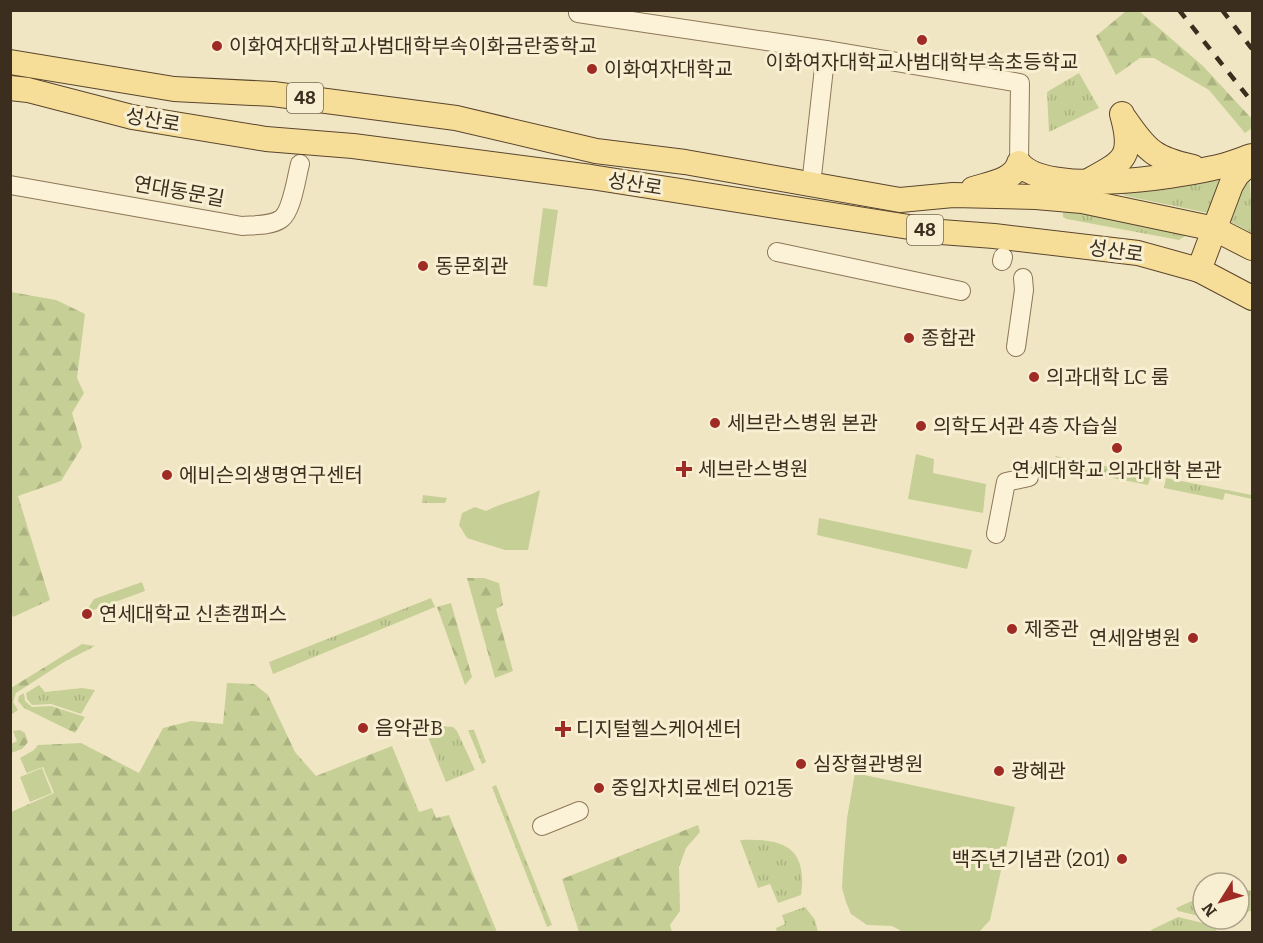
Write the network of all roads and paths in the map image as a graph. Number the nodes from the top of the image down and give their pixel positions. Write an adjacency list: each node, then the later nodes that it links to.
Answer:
1 (579, 10): 2 (street)
2 (826, 50): 6 (street); 10 (street)
3 (10, 62): 10 (main road, 성산로 / 48)
4 (10, 88): 17 (main road, 성산로 / 48)
5 (1252, 158): 8 (main road); 14 (main road)
6 (1019, 163): 9 (main road); 12 (main road)
7 (300, 165): 11 (street, 연대동문길)
8 (1205, 170): 9 (main road); 9 (main road)
9 (1084, 183): 13 (main road)
10 (811, 184): 12 (main road, 성산로 / 48)
11 (10, 185)
12 (953, 195): 13 (main road, 성산로 / 48)
13 (1036, 197): 14 (main road, 성산로 / 48)
14 (1215, 229): 15 (main road, 성산로 / 48); 17 (main road)
15 (1252, 248)
16 (777, 252): 19 (street)
17 (1199, 270): 20 (main road, 성산로 / 48)
18 (1023, 278): 21 (street)
19 (961, 291)
20 (1252, 298)
21 (1016, 347)
22 (1029, 477): 23 (street)
23 (996, 534)
24 (579, 811): 25 (street)
25 (542, 826)

